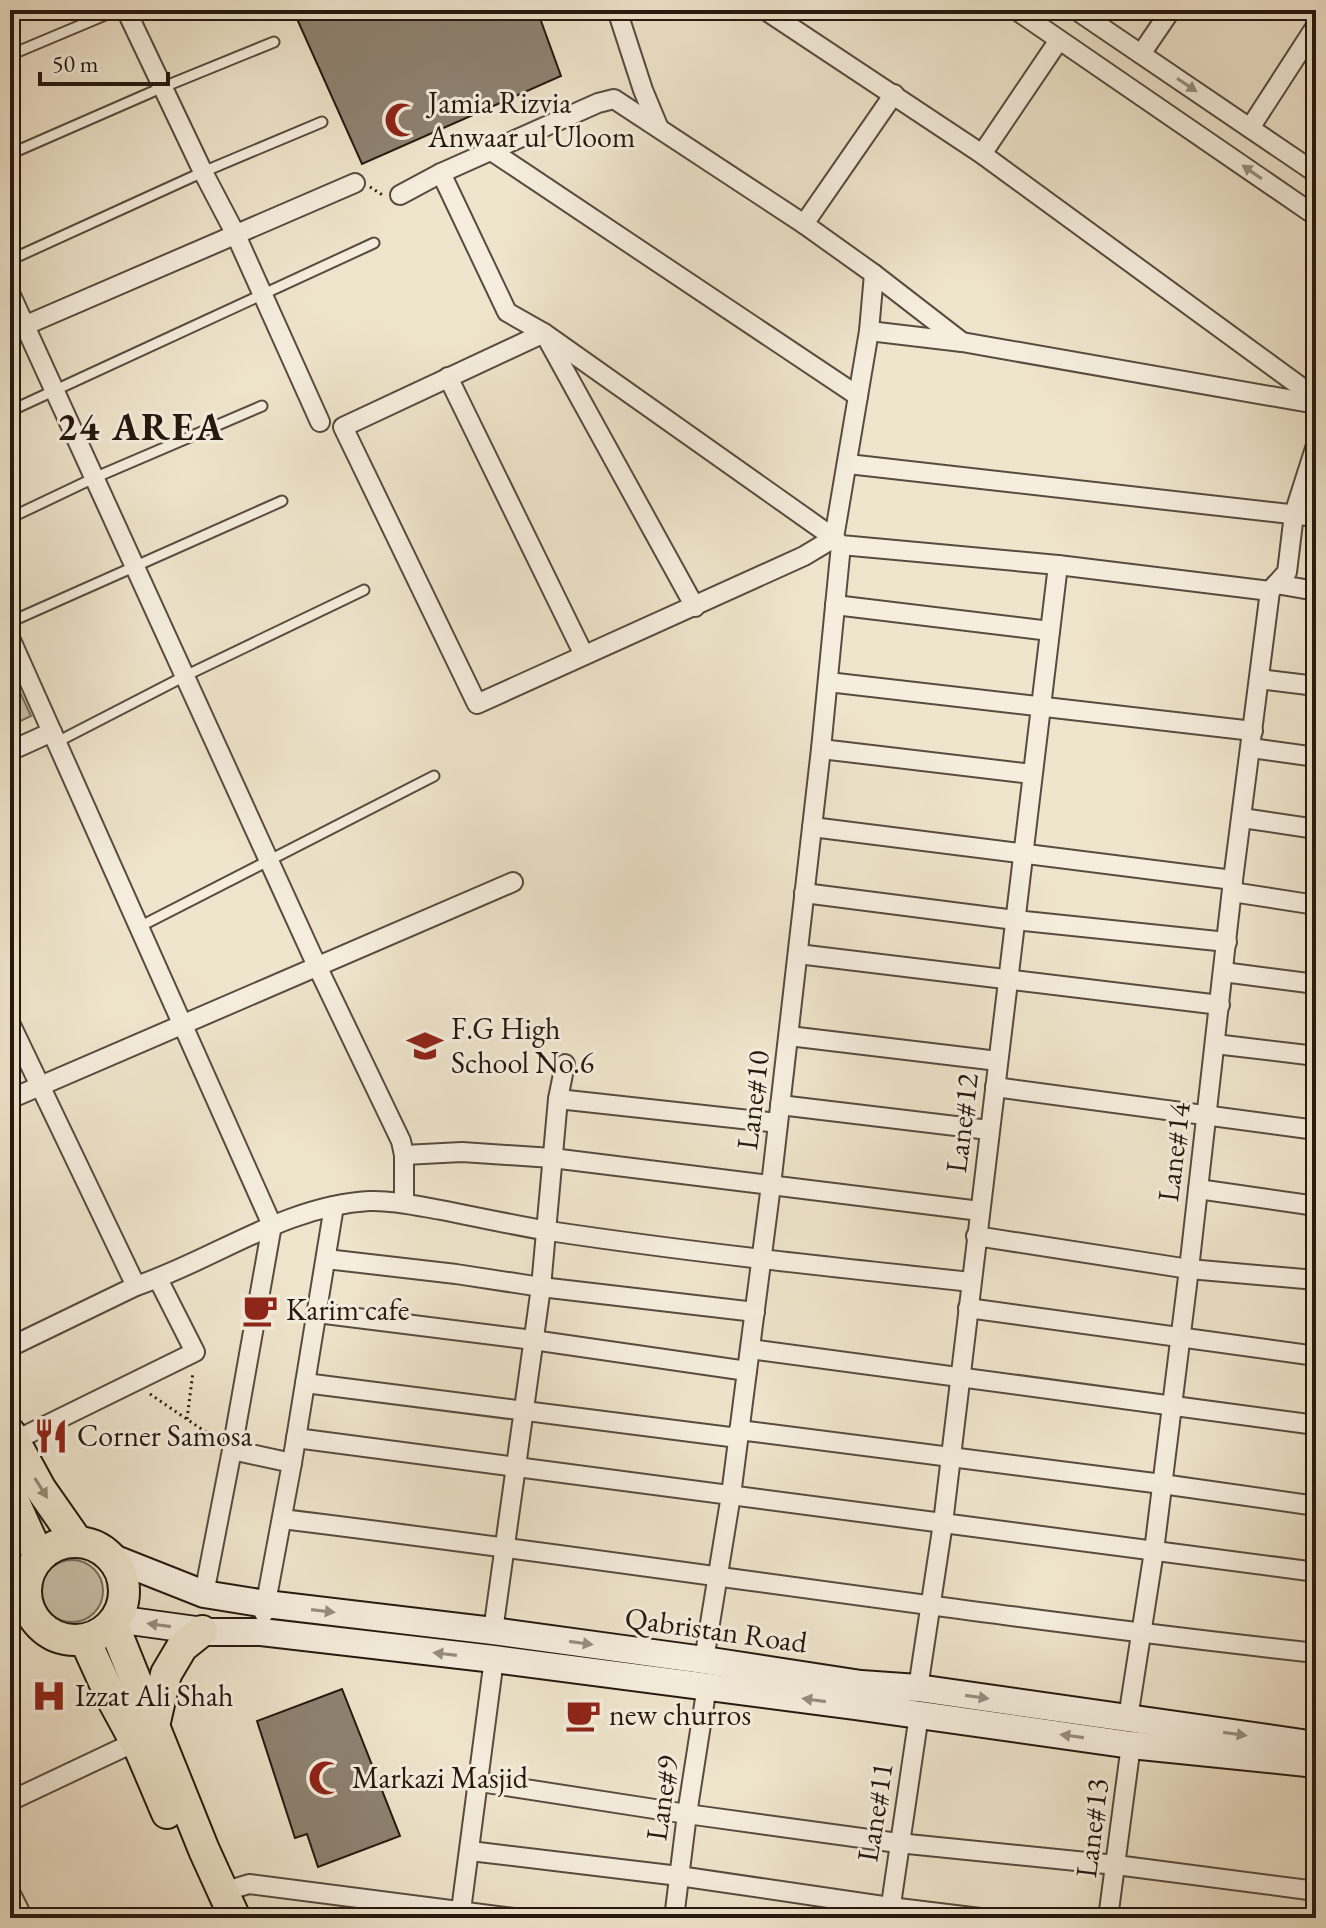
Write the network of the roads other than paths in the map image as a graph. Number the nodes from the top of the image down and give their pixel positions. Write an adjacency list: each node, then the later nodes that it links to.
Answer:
1 (117, 10): 12 (lane)
2 (126, 10): 14 (street)
3 (617, 10): 13 (street)
4 (765, 10): 15 (street)
5 (1016, 10): 9 (street)
6 (1076, 10): 11 (street)
7 (1171, 10): 11 (street)
8 (1316, 26): 19 (street)
9 (1059, 40): 22 (street); 28 (street, one-way to 9)
10 (274, 42): 14 (lane)
11 (1141, 54): 19 (street, one-way to 19)
12 (10, 55)
13 (642, 86): 16 (street); 18 (street)
14 (161, 88): 21 (lane); 23 (street)
15 (894, 94): 22 (street); 29 (street)
16 (614, 99): 18 (street); 20 (street)
17 (322, 122): 23 (lane)
18 (658, 126): 29 (street)
19 (1250, 128): 25 (street)
20 (493, 152): 24 (street); 42 (street)
21 (10, 154)
22 (982, 154): 43 (street)
23 (203, 172): 30 (street); 32 (lane)
24 (441, 173): 27 (street); 38 (street)
25 (1316, 173)
26 (355, 183): 30 (street)
27 (400, 195)
28 (1316, 216)
29 (804, 224): 33 (street)
30 (235, 233): 35 (street); 36 (street)
31 (374, 243): 35 (lane)
32 (10, 260)
33 (874, 274): 37 (street, Lane#10); 39 (street)
34 (10, 293): 36 (street)
35 (263, 294): 41 (lane); 47 (street)
36 (17, 328): 41 (street)
37 (869, 331): 39 (street); 42 (street, Lane#10)
38 (544, 333): 40 (street); 55 (street); 62 (street)
39 (962, 342): 44 (street)
40 (448, 377): 66 (street); 66 (street)
41 (55, 390): 46 (lane); 50 (street)
42 (858, 396): 49 (street, Lane#10)
43 (1316, 398)
44 (1316, 404)
45 (262, 406): 50 (lane)
46 (10, 411)
47 (320, 422)
48 (1316, 445): 52 (street, Lane#14)
49 (848, 464): 52 (street); 55 (street, Lane#10)
50 (94, 478): 54 (lane); 57 (street)
51 (282, 501): 57 (lane)
52 (1294, 514): 53 (street); 58 (street, Lane#14)
53 (1316, 517)
54 (10, 518)
55 (838, 542): 56 (street); 61 (street, Lane#10); 62 (street)
56 (1058, 565): 58 (street); 64 (street, Lane#12)
57 (135, 567): 63 (lane); 67 (street)
58 (1273, 587): 60 (street); 68 (street, Lane#14)
59 (364, 590): 67 (lane)
60 (1316, 591)
61 (835, 605): 64 (street); 69 (street, Lane#10)
62 (695, 607): 66 (street)
63 (10, 622)
64 (1050, 631): 71 (street, Lane#12)
65 (10, 638): 72 (street)
66 (584, 655)
67 (185, 676): 72 (lane); 83 (street)
68 (1259, 679): 70 (street); 73 (street, Lane#14)
69 (828, 682): 71 (street); 74 (street, Lane#10)
70 (1316, 686)
71 (1040, 707): 73 (street); 77 (street, Lane#12)
72 (55, 737): 75 (street); 89 (street)
73 (1252, 740): 76 (street); 79 (street, Lane#14)
74 (821, 749): 77 (street); 80 (street, Lane#10)
75 (10, 751)
76 (1316, 757)
77 (1032, 774): 82 (street, Lane#12)
78 (434, 776): 83 (lane)
79 (1242, 818): 81 (street); 85 (street, Lane#14)
80 (812, 827): 82 (street); 86 (street, Lane#10)
81 (1316, 829)
82 (1022, 855): 85 (street); 88 (street, Lane#12)
83 (270, 861): 89 (lane); 92 (street)
84 (513, 882): 92 (street)
85 (1232, 886): 87 (street); 90 (street, Lane#14)
86 (804, 893): 88 (street); 91 (street, Lane#10)
87 (1316, 905)
88 (1015, 920): 90 (street); 94 (street, Lane#12)
89 (139, 927): 98 (street)
90 (1227, 942): 93 (street, Lane#14)
91 (798, 954): 94 (street); 99 (street, Lane#10)
92 (317, 966): 98 (street); 112 (street)
93 (1223, 972): 95 (street); 96 (street, Lane#14)
94 (1008, 979): 96 (street); 102 (street, Lane#12)
95 (1316, 984)
96 (1220, 1005): 100 (street, Lane#14)
97 (10, 1023): 104 (street)
98 (183, 1024): 104 (street); 120 (street)
99 (789, 1036): 102 (street); 108 (street, Lane#10)
100 (1215, 1044): 101 (street); 109 (street, Lane#14)
101 (1316, 1056)
102 (998, 1061): 105 (street, Lane#12)
103 (565, 1064): 107 (street)
104 (40, 1086): 106 (street); 129 (street)
105 (995, 1087): 109 (street); 110 (street, Lane#12)
106 (10, 1099)
107 (558, 1099): 108 (street); 113 (street)
108 (779, 1114): 110 (street); 114 (street, Lane#10)
109 (1206, 1116): 111 (street); 115 (street, Lane#14)
110 (989, 1130): 119 (street, Lane#12)
111 (1316, 1130)
112 (404, 1155): 113 (street); 116 (street)
113 (552, 1158): 114 (street); 121 (street)
114 (771, 1185): 119 (street); 124 (street, Lane#10)
115 (1198, 1189): 118 (street); 125 (street, Lane#14)
116 (404, 1203): 117 (street); 121 (street)
117 (334, 1206): 120 (street); 123 (street)
118 (1316, 1206)
119 (980, 1211): 122 (street, Lane#12)
120 (272, 1225): 126 (street); 148 (street)
121 (547, 1231): 124 (street); 130 (street)
122 (976, 1236): 125 (street); 128 (street, Lane#12)
123 (326, 1259): 130 (street); 133 (street)
124 (761, 1259): 128 (street); 132 (street, Lane#10)
125 (1189, 1269): 127 (street); 134 (street, Lane#14)
126 (158, 1279): 129 (street); 146 (street)
127 (1316, 1280)
128 (971, 1282): 131 (street, Lane#12)
129 (136, 1286): 136 (street)
130 (541, 1287): 132 (street); 135 (street)
131 (968, 1308): 134 (street); 140 (street, Lane#12)
132 (755, 1312): 137 (street, Lane#10)
133 (317, 1313): 135 (street); 141 (street)
134 (1180, 1338): 138 (street); 142 (street, Lane#14)
135 (533, 1340): 139 (street); 143 (street)
136 (10, 1347)
137 (750, 1349): 139 (street, Lane#10); 140 (street)
138 (1316, 1356)
139 (747, 1371): 145 (street, Lane#10)
140 (960, 1377): 142 (street); 149 (street, Lane#12)
141 (305, 1383): 143 (street); 147 (street)
142 (1172, 1406): 144 (street); 152 (street, Lane#14)
143 (523, 1410): 145 (street); 151 (street)
144 (1316, 1425)
145 (739, 1434): 149 (street); 154 (street, Lane#10)
146 (12, 1437): 158 (main road, one-way to 158)
147 (296, 1438): 150 (street); 151 (street)
148 (232, 1450): 150 (street); 165 (street)
149 (951, 1456): 152 (street); 157 (street, Lane#12)
150 (292, 1463): 156 (street)
151 (516, 1466): 154 (street); 159 (street)
152 (1162, 1484): 155 (street); 160 (street, Lane#14)
153 (10, 1493): 161 (main road)
154 (731, 1495): 157 (street); 164 (street, Lane#10)
155 (1316, 1506)
156 (282, 1519): 159 (street); 166 (street)
157 (943, 1523): 160 (street); 167 (street, Lane#12)
158 (77, 1541): 161 (main road); 162 (main road)
159 (505, 1546): 164 (street); 171 (street)
160 (1154, 1551): 163 (street); 173 (street, Lane#14)
161 (28, 1557): 168 (main road)
162 (113, 1558): 165 (street, Qabristan Road); 169 (main road)
163 (1316, 1572)
164 (717, 1577): 167 (street); 177 (street, Lane#10)
165 (204, 1594): 166 (street, Qabristan Road)
166 (266, 1604): 171 (street, Qabristan Road, one-way to 171); 172 (street)
167 (931, 1604): 173 (street); 178 (street, Lane#12)
168 (20, 1608): 174 (main road)
169 (114, 1622): 170 (street, Qabristan Road, one-way to 169); 174 (main road); 180 (main road)
170 (202, 1631): 172 (street, Qabristan Road); 180 (main road)
171 (493, 1631): 177 (street, Qabristan Road, one-way to 177)
172 (261, 1632): 176 (street, Qabristan Road, one-way to 172)
173 (1141, 1634): 175 (street); 179 (street, Lane#14)
174 (85, 1640): 180 (main road)
175 (1316, 1653)
176 (494, 1659): 177 (street, Qabristan Road); 184 (street)
177 (705, 1673): 178 (street, Qabristan Road); 186 (street, Lane#9)
178 (918, 1702): 179 (street, Qabristan Road, one-way to 179); 181 (street, Qabristan Road, one-way to 178); 187 (street, Lane#11)
179 (1128, 1718): 182 (street, Qabristan Road, one-way to 182)
180 (144, 1734): 185 (street); 193 (main road)
181 (1131, 1745): 183 (street, Qabristan Road); 189 (street, Lane#13)
182 (1316, 1745)
183 (1316, 1764)
184 (480, 1782): 186 (street); 188 (street)
185 (10, 1801)
186 (687, 1814): 187 (street); 190 (street, Lane#9)
187 (898, 1843): 189 (street); 194 (street, Lane#11)
188 (470, 1851): 190 (street); 195 (street)
189 (1116, 1865): 191 (street); 200 (street, Lane#13)
190 (679, 1876): 194 (street); 198 (street, Lane#9)
191 (1316, 1891)
192 (10, 1892): 196 (street)
193 (224, 1909): 195 (street)
194 (889, 1913): 199 (street)
195 (461, 1915): 197 (street)
196 (23, 1918)
197 (514, 1918)
198 (674, 1918)
199 (980, 1918)
200 (1108, 1918)

